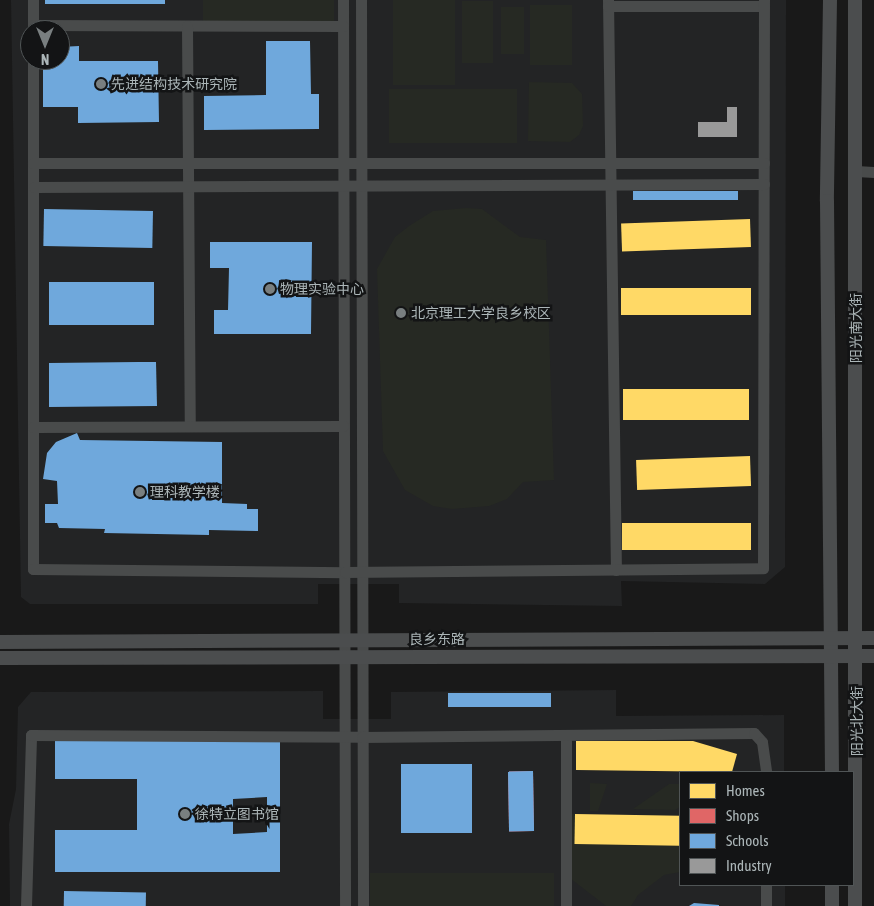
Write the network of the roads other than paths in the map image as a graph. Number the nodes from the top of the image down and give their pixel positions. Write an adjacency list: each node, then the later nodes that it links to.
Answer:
1 (33, 0): 8 (street)
2 (343, 0): 10 (street)
3 (361, 0): 16 (street)
4 (830, 0): 33 (main road, 阳光南大街)
5 (855, 0): 19 (main road, 阳光南大街)
6 (608, 3): 7 (street); 17 (street)
7 (764, 3): 18 (street)
8 (33, 20)
9 (187, 26): 10 (street); 11 (street); 13 (street)
10 (343, 26): 15 (street)
11 (70, 28)
12 (33, 70): 14 (street)
13 (188, 162): 14 (street); 15 (street); 24 (street)
14 (33, 163): 26 (street)
15 (342, 163): 16 (street); 25 (street)
16 (360, 163): 17 (street); 21 (street)
17 (608, 163): 18 (street); 22 (street)
18 (764, 163): 23 (street)
19 (856, 171): 20 (street); 34 (main road, 阳光南大街)
20 (874, 172)
21 (360, 184): 22 (street); 25 (street); 32 (street)
22 (610, 184): 23 (street); 30 (street)
23 (764, 184): 30 (street)
24 (188, 185): 25 (street); 26 (street); 27 (street)
25 (342, 185): 28 (street)
26 (34, 187): 29 (street)
27 (190, 426): 28 (street); 29 (street)
28 (343, 426): 31 (street)
29 (33, 427): 31 (street)
30 (616, 570): 32 (street)
31 (345, 572): 32 (street); 36 (street)
32 (362, 572): 37 (street)
33 (830, 638): 34 (main road, 良乡东路); 37 (main road, 良乡东路); 39 (main road, 阳光南大街)
34 (857, 638): 35 (main road, 良乡东路); 42 (main road, 阳光南大街)
35 (874, 638)
36 (345, 640): 37 (main road, 良乡东路); 38 (main road, 良乡东路); 40 (street)
37 (362, 640): 41 (street)
38 (0, 642)
39 (829, 655): 41 (main road, 良乡东路); 42 (main road, 良乡东路); 48 (main road, 阳光北大街)
40 (345, 657): 41 (main road, 良乡东路); 43 (main road, 良乡东路); 45 (street)
41 (362, 657): 46 (street)
42 (867, 657): 57 (main road, 阳光北大街)
43 (0, 658)
44 (566, 735): 46 (street); 47 (street); 54 (street)
45 (345, 737): 46 (street); 51 (street); 52 (street)
46 (362, 737): 53 (street)
47 (766, 771)
48 (832, 771)
49 (766, 886): 55 (street)
50 (832, 886): 56 (main road)
51 (26, 906)
52 (345, 906)
53 (363, 906)
54 (566, 906)
55 (766, 906)
56 (832, 906)
57 (855, 906)

